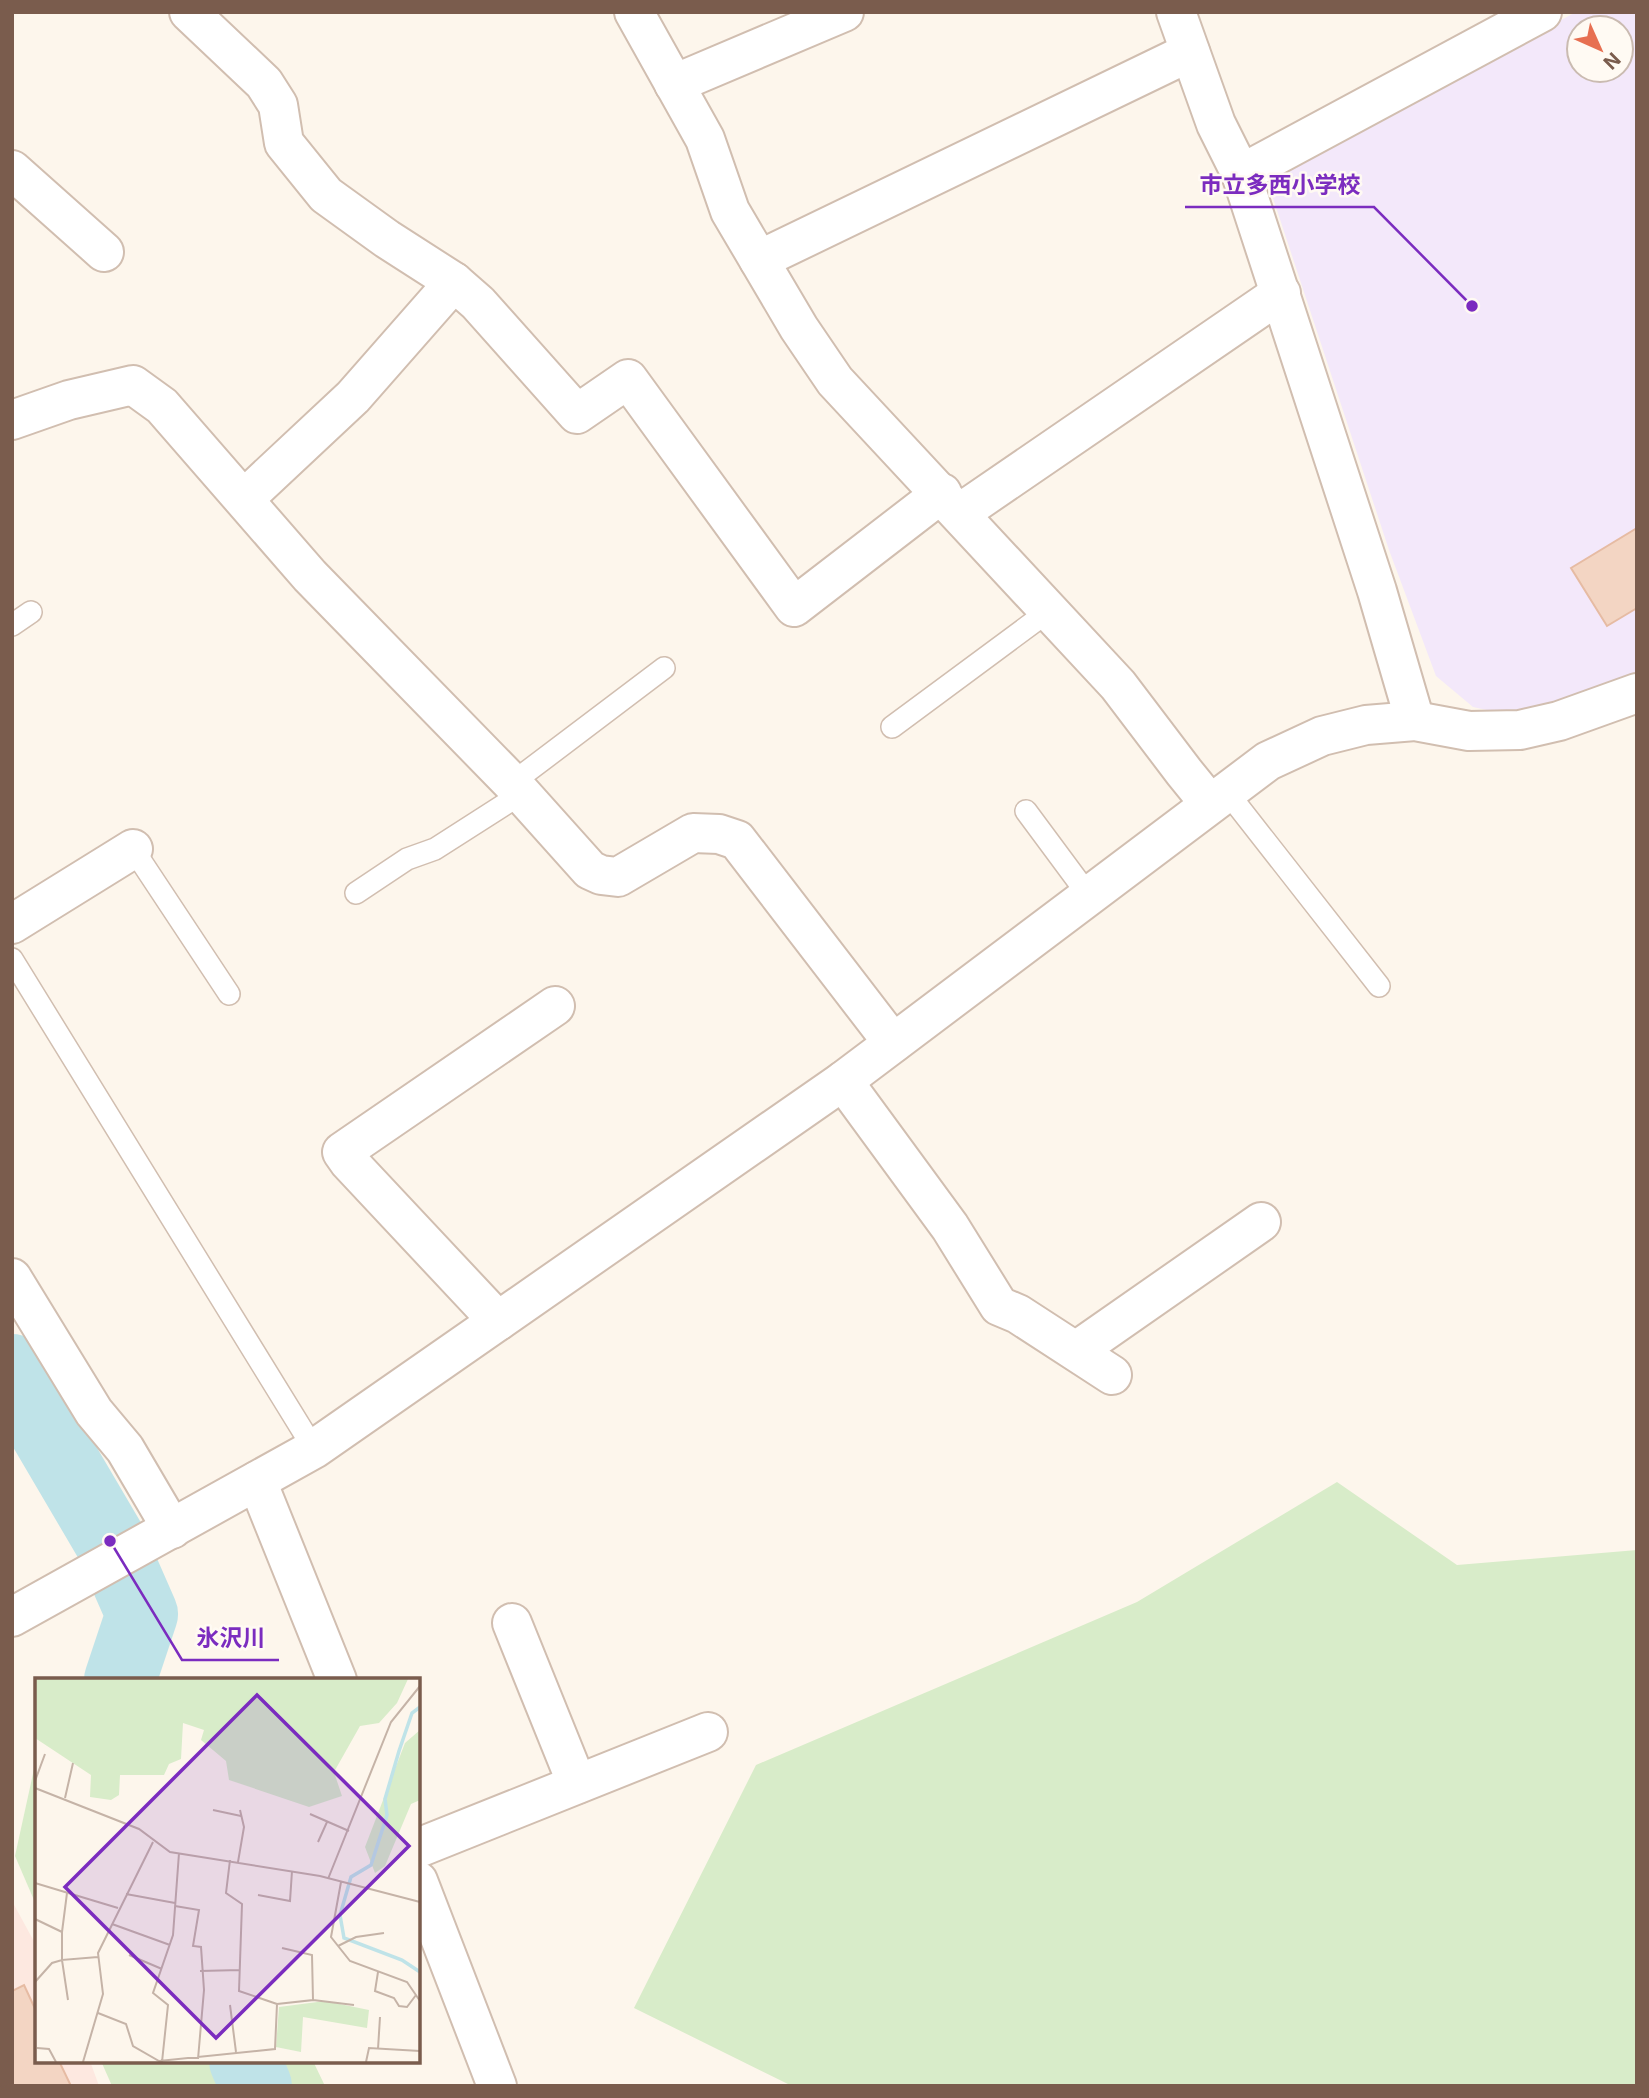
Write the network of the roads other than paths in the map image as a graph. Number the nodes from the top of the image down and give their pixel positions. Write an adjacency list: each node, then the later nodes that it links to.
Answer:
1 (189, 12): 12 (street)
2 (634, 12): 7 (street)
3 (844, 12): 7 (street)
4 (1176, 12): 6 (street)
5 (1542, 12): 9 (street)
6 (1190, 52): 9 (street); 11 (street)
7 (674, 84): 11 (street)
8 (12, 170): 10 (street)
9 (1241, 174): 13 (street)
10 (104, 252)
11 (759, 260): 16 (street)
12 (454, 282): 15 (street); 16 (street)
13 (1281, 293): 16 (street); 22 (street)
14 (12, 420): 15 (street)
15 (244, 499): 24 (street)
16 (951, 503): 17 (street)
17 (1050, 610): 23 (lane); 25 (street)
18 (31, 612): 19 (lane)
19 (12, 625)
20 (664, 668): 24 (lane)
21 (1637, 693): 22 (street)
22 (1415, 721): 25 (street)
23 (892, 727)
24 (517, 789): 28 (lane); 35 (street)
25 (1218, 798): 29 (street); 32 (lane)
26 (1026, 811): 29 (lane)
27 (134, 849): 30 (street); 33 (lane)
28 (356, 892)
29 (1089, 896): 35 (street)
30 (12, 924)
31 (12, 959): 42 (lane)
32 (1379, 986)
33 (229, 994)
34 (555, 1006): 39 (street)
35 (893, 1043): 36 (street)
36 (843, 1081): 39 (street); 40 (street)
37 (1261, 1222): 40 (street)
38 (12, 1278): 44 (street)
39 (498, 1321): 42 (street)
40 (1076, 1351): 41 (street)
41 (1112, 1375)
42 (314, 1448): 43 (street)
43 (257, 1481): 44 (street); 47 (street)
44 (159, 1536): 45 (street)
45 (16, 1608)
46 (512, 1623): 49 (street)
47 (336, 1678)
48 (708, 1732): 49 (street)
49 (577, 1784): 50 (street)
50 (420, 1847)
51 (420, 1886): 52 (street)
52 (497, 2086)

